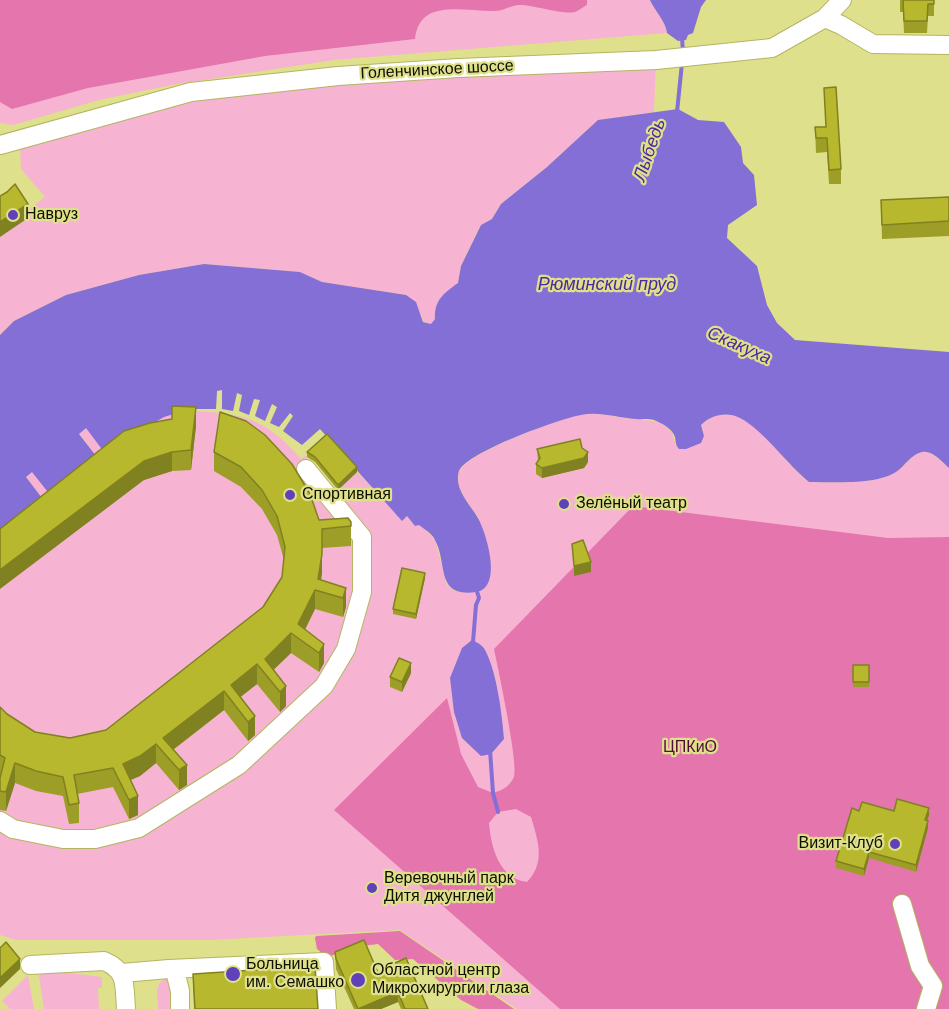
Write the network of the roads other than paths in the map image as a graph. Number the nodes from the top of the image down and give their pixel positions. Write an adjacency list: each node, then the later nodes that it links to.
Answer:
1 (842, 0): 2 (street, Голенчинское шоссе)
2 (825, 18): 3 (street); 5 (street, Голенчинское шоссе)
3 (949, 45)
4 (0, 136): 5 (street, Голенчинское шоссе)
5 (22, 139): 6 (street, Голенчинское шоссе)
6 (0, 145)
7 (306, 469): 8 (street)
8 (0, 821)
9 (902, 904): 16 (street)
10 (30, 965): 12 (street)
11 (170, 969): 12 (street); 14 (street); 15 (street)
12 (122, 973): 13 (street)
13 (126, 1009)
14 (180, 1009)
15 (327, 1009)
16 (926, 1009)

